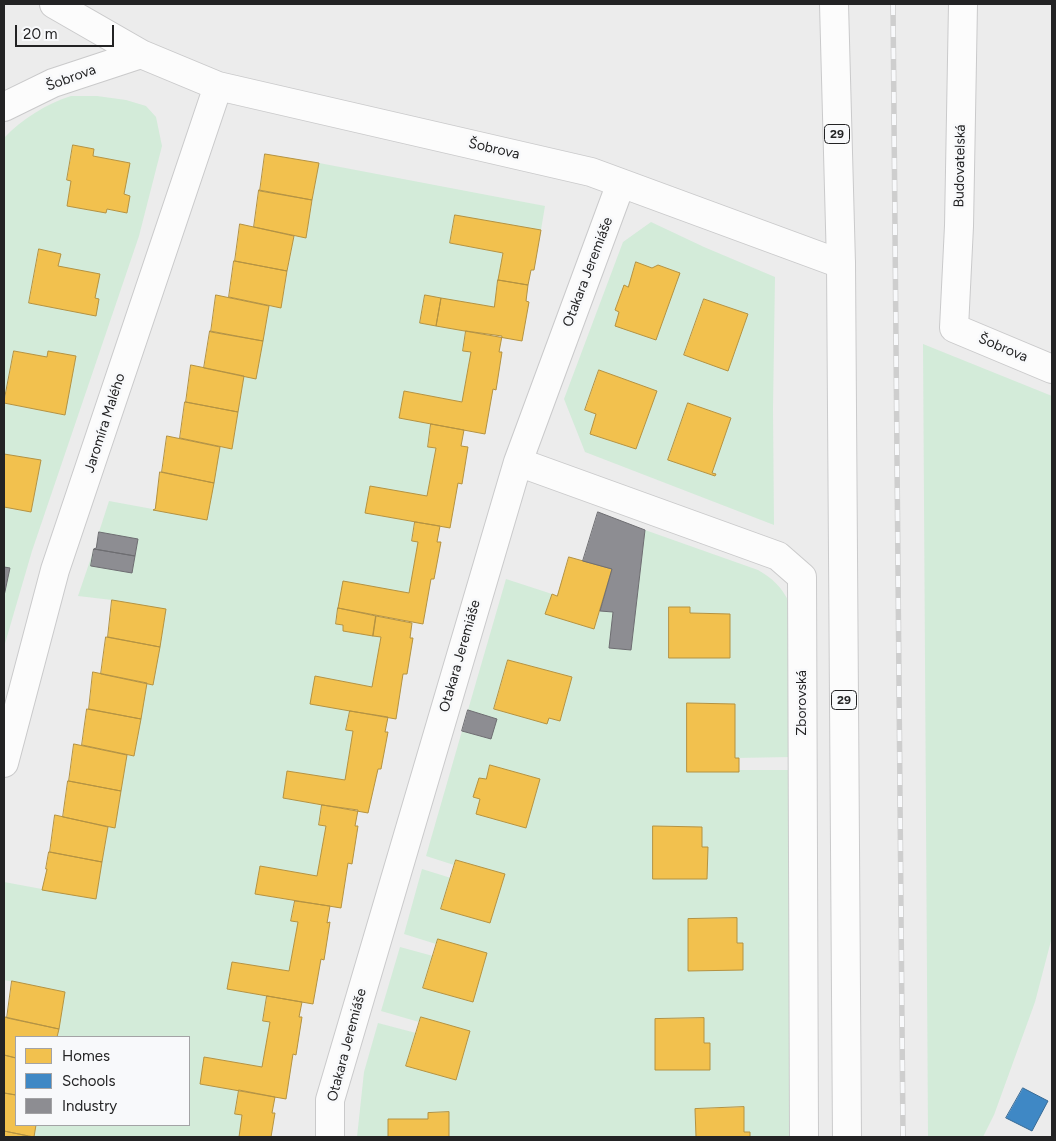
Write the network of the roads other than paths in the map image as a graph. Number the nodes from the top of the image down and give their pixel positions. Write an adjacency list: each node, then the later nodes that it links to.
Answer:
1 (54, 4): 4 (street, Šobrova)
2 (834, 4): 8 (street, 29)
3 (963, 4): 9 (street, Budovatelská)
4 (141, 54): 5 (street, Šobrova); 6 (street, Šobrova)
5 (218, 86): 7 (street, Šobrova); 12 (street, Jaromíra Malého)
6 (4, 107)
7 (621, 183): 8 (street, Šobrova); 11 (street, Otakara Jeremiáše)
8 (841, 264): 15 (street, 29)
9 (954, 328): 10 (street, Šobrova)
10 (1052, 369)
11 (518, 462): 13 (street, Otakara Jeremiáše); 14 (street, Zborovská)
12 (4, 763)
13 (330, 1137)
14 (804, 1137)
15 (847, 1137)

